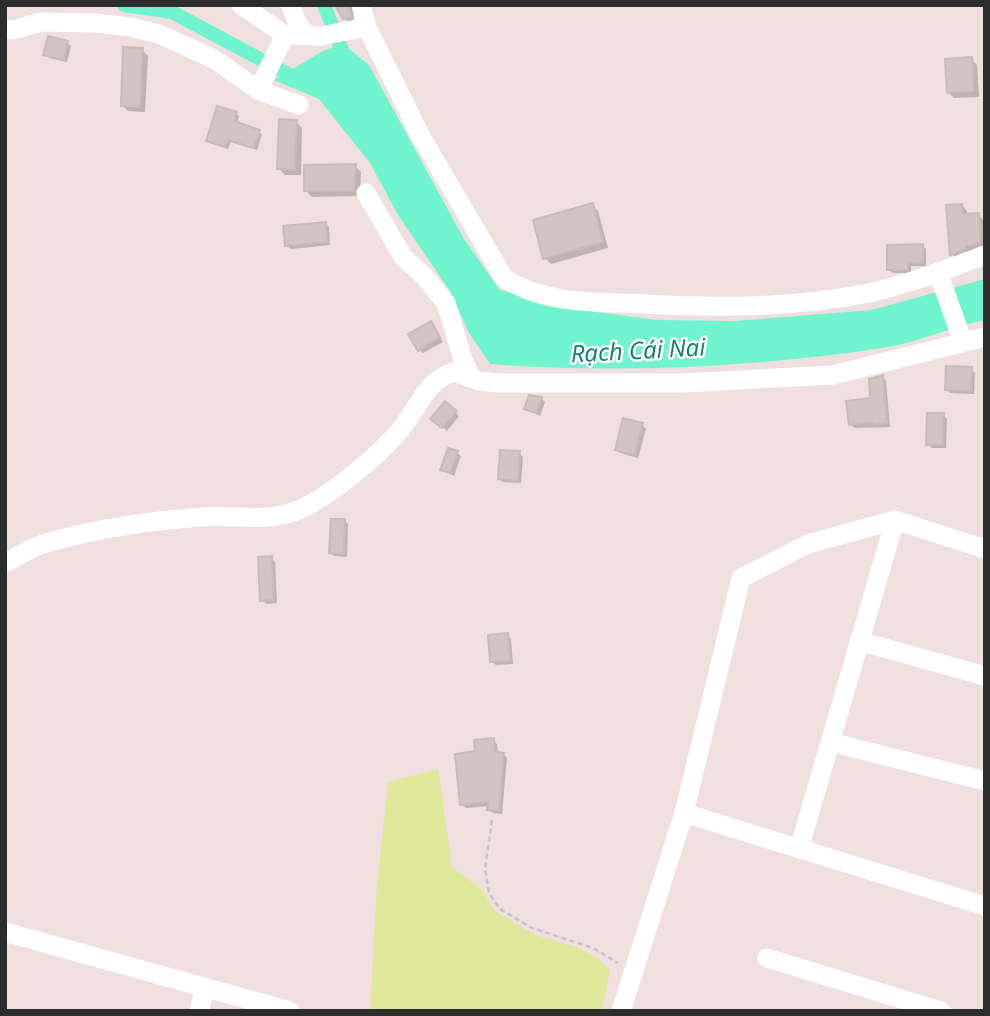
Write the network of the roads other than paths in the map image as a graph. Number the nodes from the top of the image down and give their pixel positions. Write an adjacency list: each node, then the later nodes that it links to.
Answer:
1 (241, 5): 7 (street)
2 (291, 5): 6 (street)
3 (361, 5): 4 (street)
4 (367, 27): 6 (street); 12 (street)
5 (5, 29): 8 (street)
6 (317, 36): 7 (street)
7 (283, 40): 8 (street)
8 (260, 87): 9 (street)
9 (299, 105)
10 (366, 194): 15 (street)
11 (985, 255): 12 (street)
12 (940, 277): 13 (street)
13 (961, 337): 14 (street); 15 (street)
14 (985, 337)
15 (464, 361): 18 (street)
16 (895, 520): 17 (street); 19 (street); 23 (street)
17 (985, 549)
18 (5, 563)
19 (859, 641): 20 (street); 21 (street)
20 (985, 676)
21 (830, 742): 22 (street); 24 (street)
22 (985, 781)
23 (684, 813): 24 (street); 31 (street)
24 (799, 849): 25 (street)
25 (985, 906)
26 (5, 932): 28 (street)
27 (767, 958): 32 (street)
28 (205, 987): 29 (street); 30 (street)
29 (199, 1011)
30 (290, 1011)
31 (621, 1011)
32 (941, 1011)

